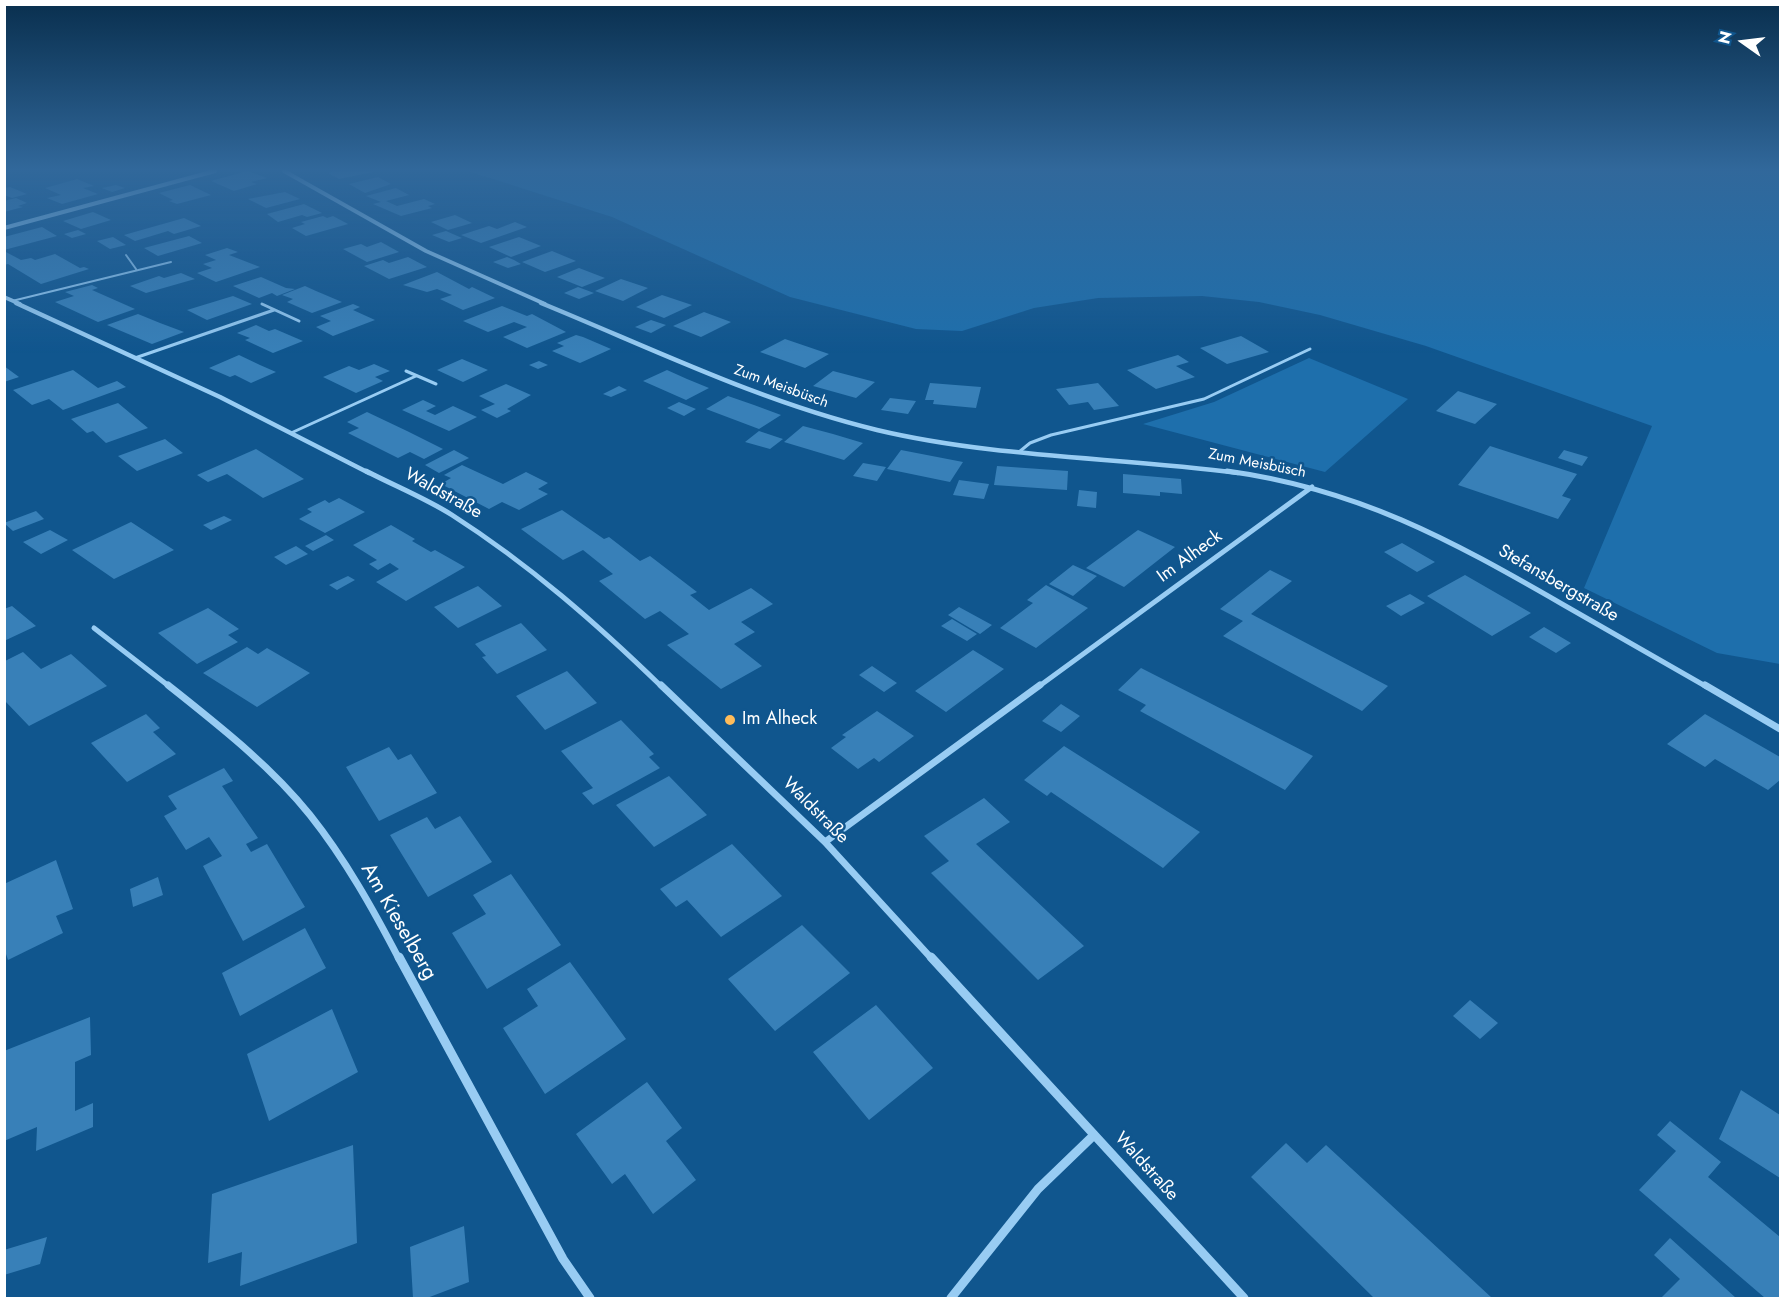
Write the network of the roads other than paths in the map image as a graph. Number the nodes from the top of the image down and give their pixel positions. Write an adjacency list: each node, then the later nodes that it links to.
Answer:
1 (389, 232): 16 (street, Zum Meisbüsch)
2 (126, 255): 4 (lane)
3 (171, 262): 4 (lane)
4 (136, 268): 6 (lane)
5 (4, 297): 6 (street, Waldstraße)
6 (12, 301): 11 (street, Waldstraße)
7 (262, 304): 8 (lane)
8 (274, 309): 9 (lane); 11 (lane)
9 (299, 321)
10 (1310, 349): 16 (lane)
11 (135, 358): 15 (street, Waldstraße)
12 (406, 371): 13 (lane)
13 (416, 376): 14 (lane); 15 (lane)
14 (436, 384)
15 (291, 433): 20 (street, Waldstraße)
16 (1019, 452): 17 (street, Zum Meisbüsch)
17 (1312, 487): 19 (street, Stefansbergstraße); 20 (street, Im Alheck)
18 (94, 628): 22 (street, Am Kieselberg)
19 (1780, 729)
20 (825, 842): 21 (street, Waldstraße)
21 (1094, 1135): 23 (street); 24 (street, Waldstraße)
22 (590, 1299)
23 (951, 1299)
24 (1244, 1299)

